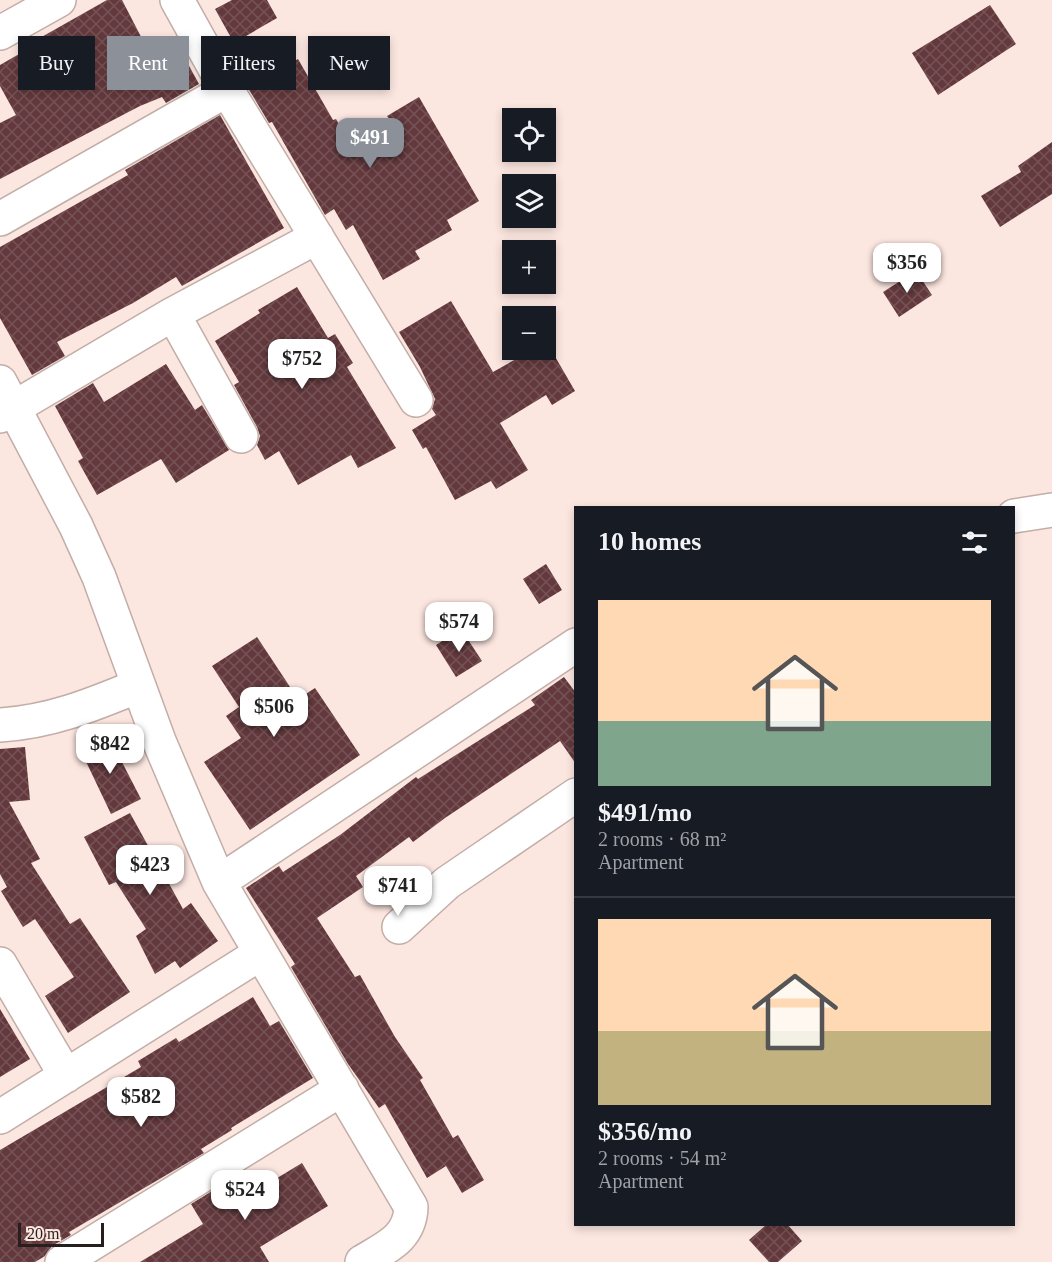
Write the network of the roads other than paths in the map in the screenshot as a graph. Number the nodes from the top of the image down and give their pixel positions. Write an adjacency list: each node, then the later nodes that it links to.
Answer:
1 (59, 0): 3 (street)
2 (177, 0): 4 (street)
3 (0, 33)
4 (201, 43)
5 (227, 90): 6 (street); 7 (street)
6 (0, 219)
7 (317, 237): 8 (street); 9 (street)
8 (173, 314): 10 (street); 11 (street)
9 (416, 400)
10 (5, 402): 15 (street)
11 (241, 436)
12 (1052, 510): 13 (street)
13 (1015, 516)
14 (574, 646): 18 (street)
15 (138, 686): 16 (street); 18 (street)
16 (0, 725)
17 (574, 796): 19 (street)
18 (219, 882): 20 (street)
19 (399, 927)
20 (261, 953): 22 (street); 23 (street)
21 (0, 964): 22 (street)
22 (66, 1076): 24 (street)
23 (342, 1089): 25 (street); 26 (street)
24 (0, 1117)
25 (62, 1262)
26 (363, 1262)

